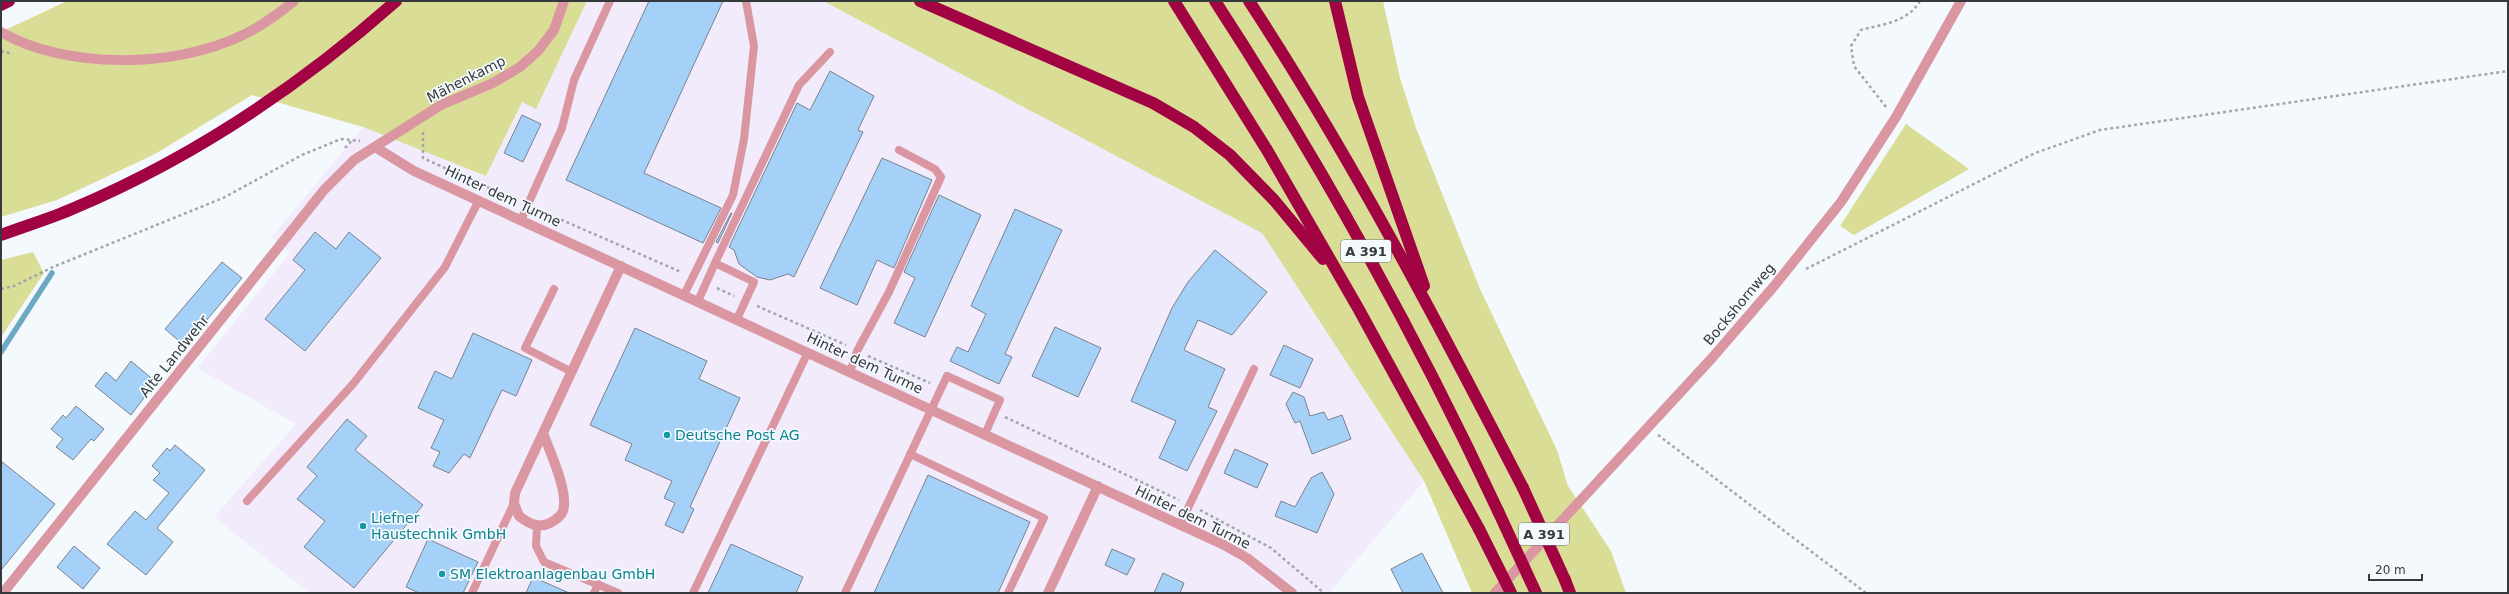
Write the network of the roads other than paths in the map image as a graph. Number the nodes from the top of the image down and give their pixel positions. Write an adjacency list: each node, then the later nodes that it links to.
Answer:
1 (9, 1): 13 (highway)
2 (294, 1): 14 (street)
3 (396, 1): 20 (highway)
4 (564, 1): 16 (street, Mähenkamp)
5 (610, 1): 19 (lane)
6 (746, 1): 24 (lane)
7 (920, 1): 26 (highway)
8 (1174, 1): 26 (highway)
9 (1215, 1): 54 (highway, A 391, bridge)
10 (1249, 1): 28 (highway, A 391)
11 (1335, 1): 28 (highway)
12 (1961, 1): 52 (street, Bockshornweg)
13 (1, 5)
14 (1, 32)
15 (830, 52): 21 (lane)
16 (376, 147): 18 (street, Hinter dem Turme); 43 (street, Alte Landwehr)
17 (899, 150): 32 (lane)
18 (479, 200): 19 (street, Hinter dem Turme); 38 (lane)
19 (521, 220): 22 (street, Hinter dem Turme)
20 (1, 235)
21 (715, 263): 25 (lane); 27 (lane)
22 (622, 266): 24 (street, Hinter dem Turme); 31 (street)
23 (554, 290): 31 (lane)
24 (684, 295): 25 (street, Hinter dem Turme)
25 (698, 301): 27 (street, Hinter dem Turme)
26 (1358, 308): 53 (highway, bridge)
27 (737, 319): 29 (street, Hinter dem Turme)
28 (1436, 319): 55 (highway, A 391, bridge)
29 (808, 352): 32 (street, Hinter dem Turme); 47 (lane)
30 (1254, 369): 40 (lane)
31 (572, 372): 34 (street)
32 (850, 372): 33 (street, Hinter dem Turme)
33 (930, 409): 35 (street, Hinter dem Turme); 35 (lane); 36 (lane)
34 (543, 433): 39 (street); 41 (street)
35 (984, 434): 37 (street, Hinter dem Turme)
36 (910, 454): 48 (lane); 49 (lane)
37 (1098, 486): 40 (street, Hinter dem Turme); 50 (street)
38 (247, 501)
39 (514, 503): 41 (street); 44 (lane)
40 (1180, 525): 51 (street, Hinter dem Turme)
41 (537, 526): 42 (lane)
42 (598, 584): 45 (lane); 46 (lane)
43 (3, 593)
44 (472, 593)
45 (594, 593)
46 (618, 593)
47 (693, 593)
48 (845, 593)
49 (1008, 593)
50 (1048, 593)
51 (1292, 593)
52 (1495, 593)
53 (1511, 593)
54 (1536, 593)
55 (1570, 593)

